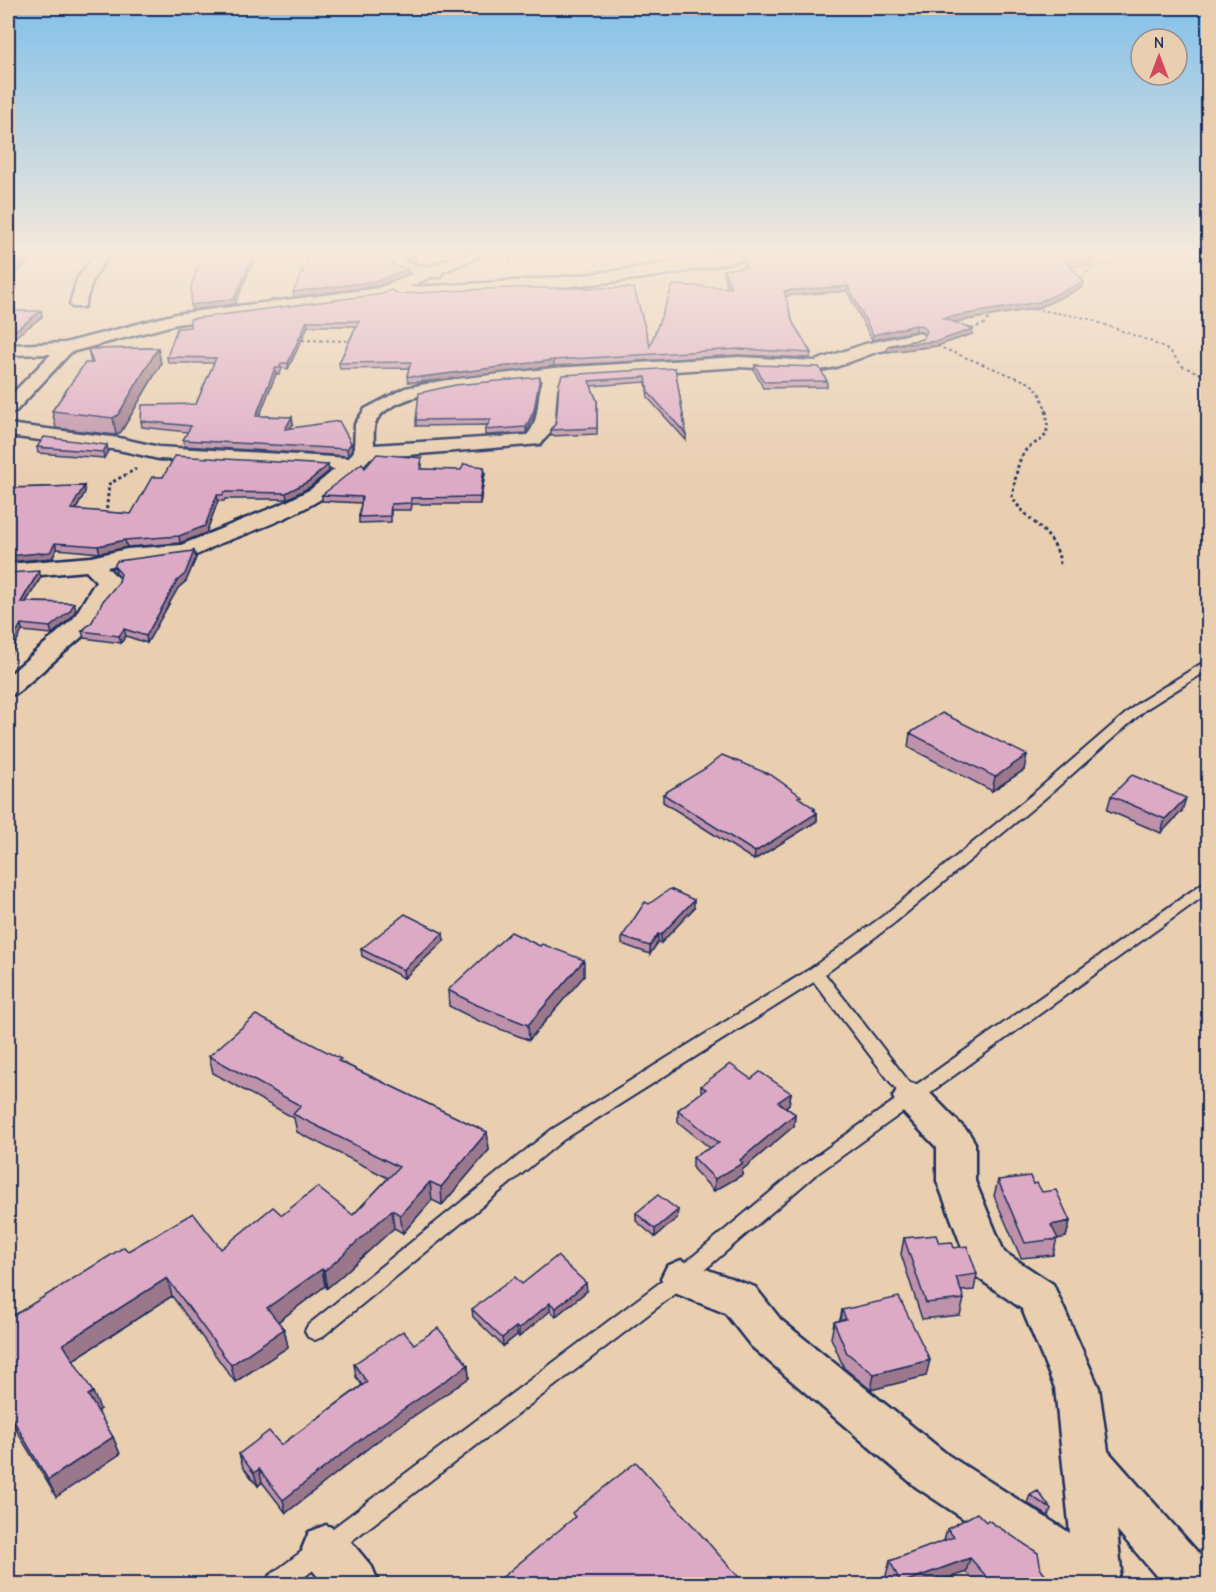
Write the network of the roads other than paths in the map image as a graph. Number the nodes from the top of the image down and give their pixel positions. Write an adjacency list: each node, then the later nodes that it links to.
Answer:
1 (137, 329): 3 (street)
2 (925, 338): 5 (street)
3 (65, 348): 4 (street); 6 (street)
4 (8, 350)
5 (554, 373): 8 (street); 8 (street)
6 (8, 408)
7 (8, 430): 8 (street)
8 (359, 458): 9 (street)
9 (90, 564): 10 (street); 12 (street)
10 (8, 571)
11 (1209, 665): 14 (lane)
12 (8, 688)
13 (1209, 886): 15 (lane)
14 (816, 973): 15 (lane); 17 (lane)
15 (911, 1097): 16 (lane); 18 (street)
16 (681, 1278): 19 (lane); 22 (street)
17 (315, 1331)
18 (1087, 1460): 23 (street); 24 (street)
19 (326, 1549): 20 (lane); 21 (street)
20 (277, 1584)
21 (355, 1584)
22 (1062, 1584)
23 (1084, 1584)
24 (1194, 1584)

